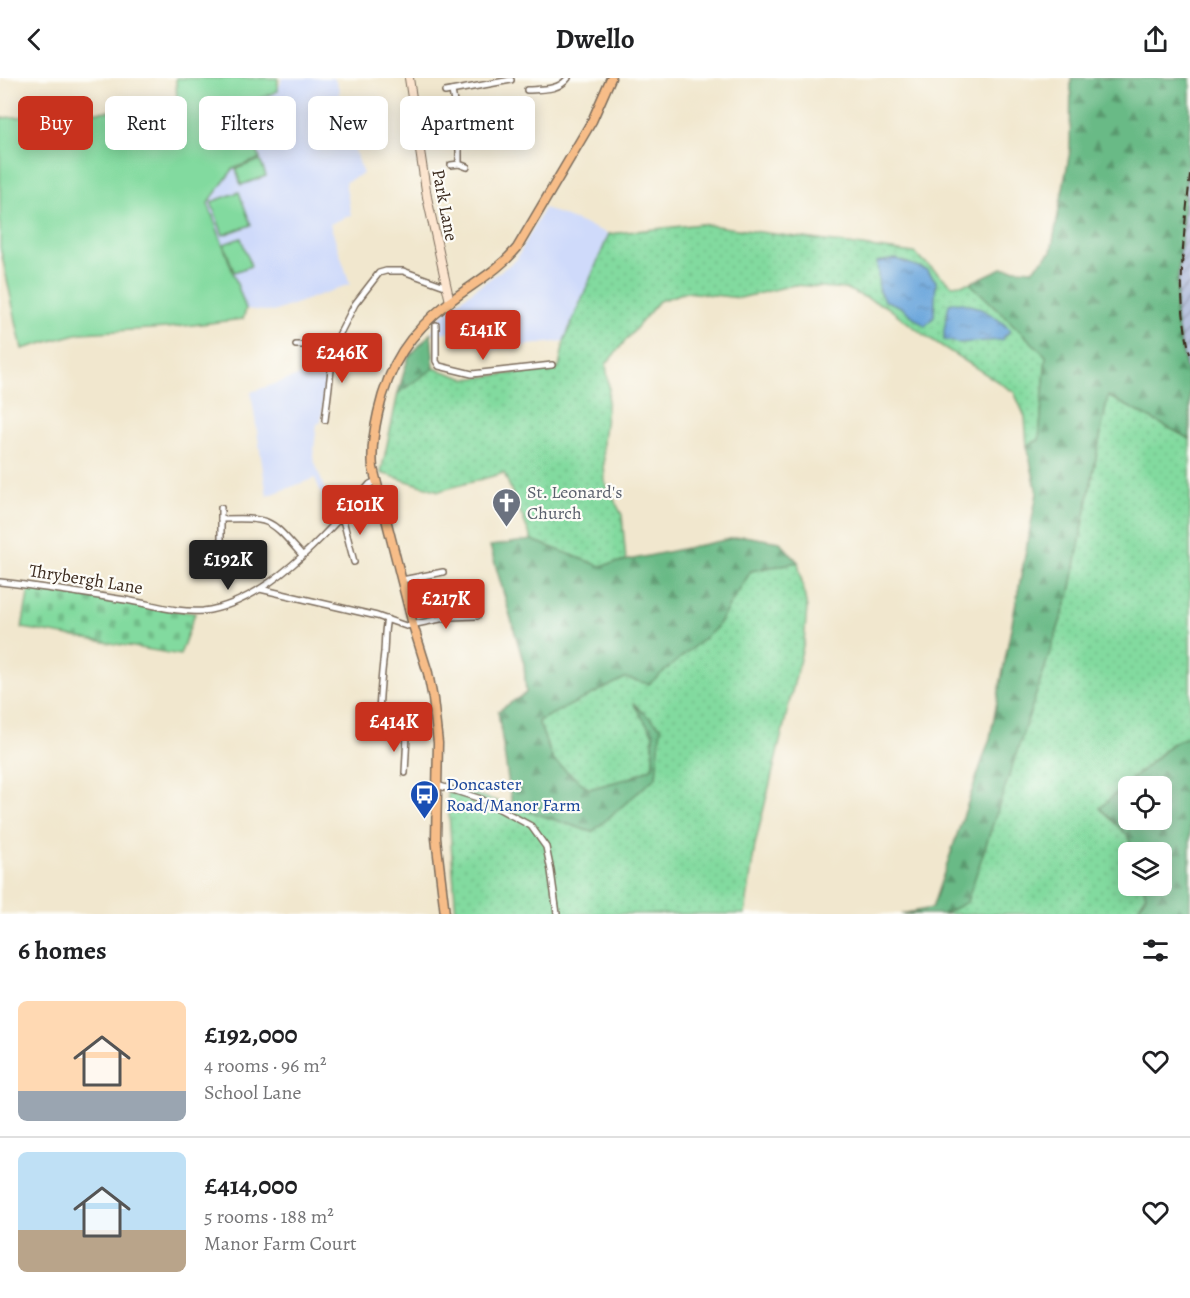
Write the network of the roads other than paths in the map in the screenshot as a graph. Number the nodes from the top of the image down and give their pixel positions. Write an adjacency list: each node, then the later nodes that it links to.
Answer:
1 (409, 78): 6 (street, Park Lane)
2 (568, 78): 5 (street)
3 (611, 78): 14 (main road)
4 (511, 80): 7 (street)
5 (527, 90)
6 (411, 96)
7 (450, 96)
8 (420, 150): 13 (street, Park Lane)
9 (459, 150): 10 (street)
10 (459, 164): 11 (street); 12 (street)
11 (451, 165)
12 (466, 168)
13 (445, 286): 14 (street, Park Lane); 17 (street)
14 (450, 302): 20 (main road)
15 (436, 325): 18 (street)
16 (296, 345): 17 (street)
17 (334, 345): 19 (street)
18 (552, 365)
19 (325, 420)
20 (376, 480): 22 (street); 28 (main road)
21 (222, 508): 23 (street)
22 (342, 516): 25 (street); 26 (street)
23 (222, 519): 24 (street); 25 (street)
24 (221, 547)
25 (302, 555): 30 (street)
26 (354, 562)
27 (443, 572): 28 (street)
28 (402, 580): 33 (main road)
29 (0, 582): 30 (street, Thrybergh Lane)
30 (260, 589): 32 (street)
31 (477, 616): 33 (street)
32 (387, 619): 33 (street); 34 (street)
33 (413, 625): 35 (main road)
34 (405, 773)
35 (436, 785): 36 (main road); 37 (street)
36 (445, 914)
37 (557, 914)

